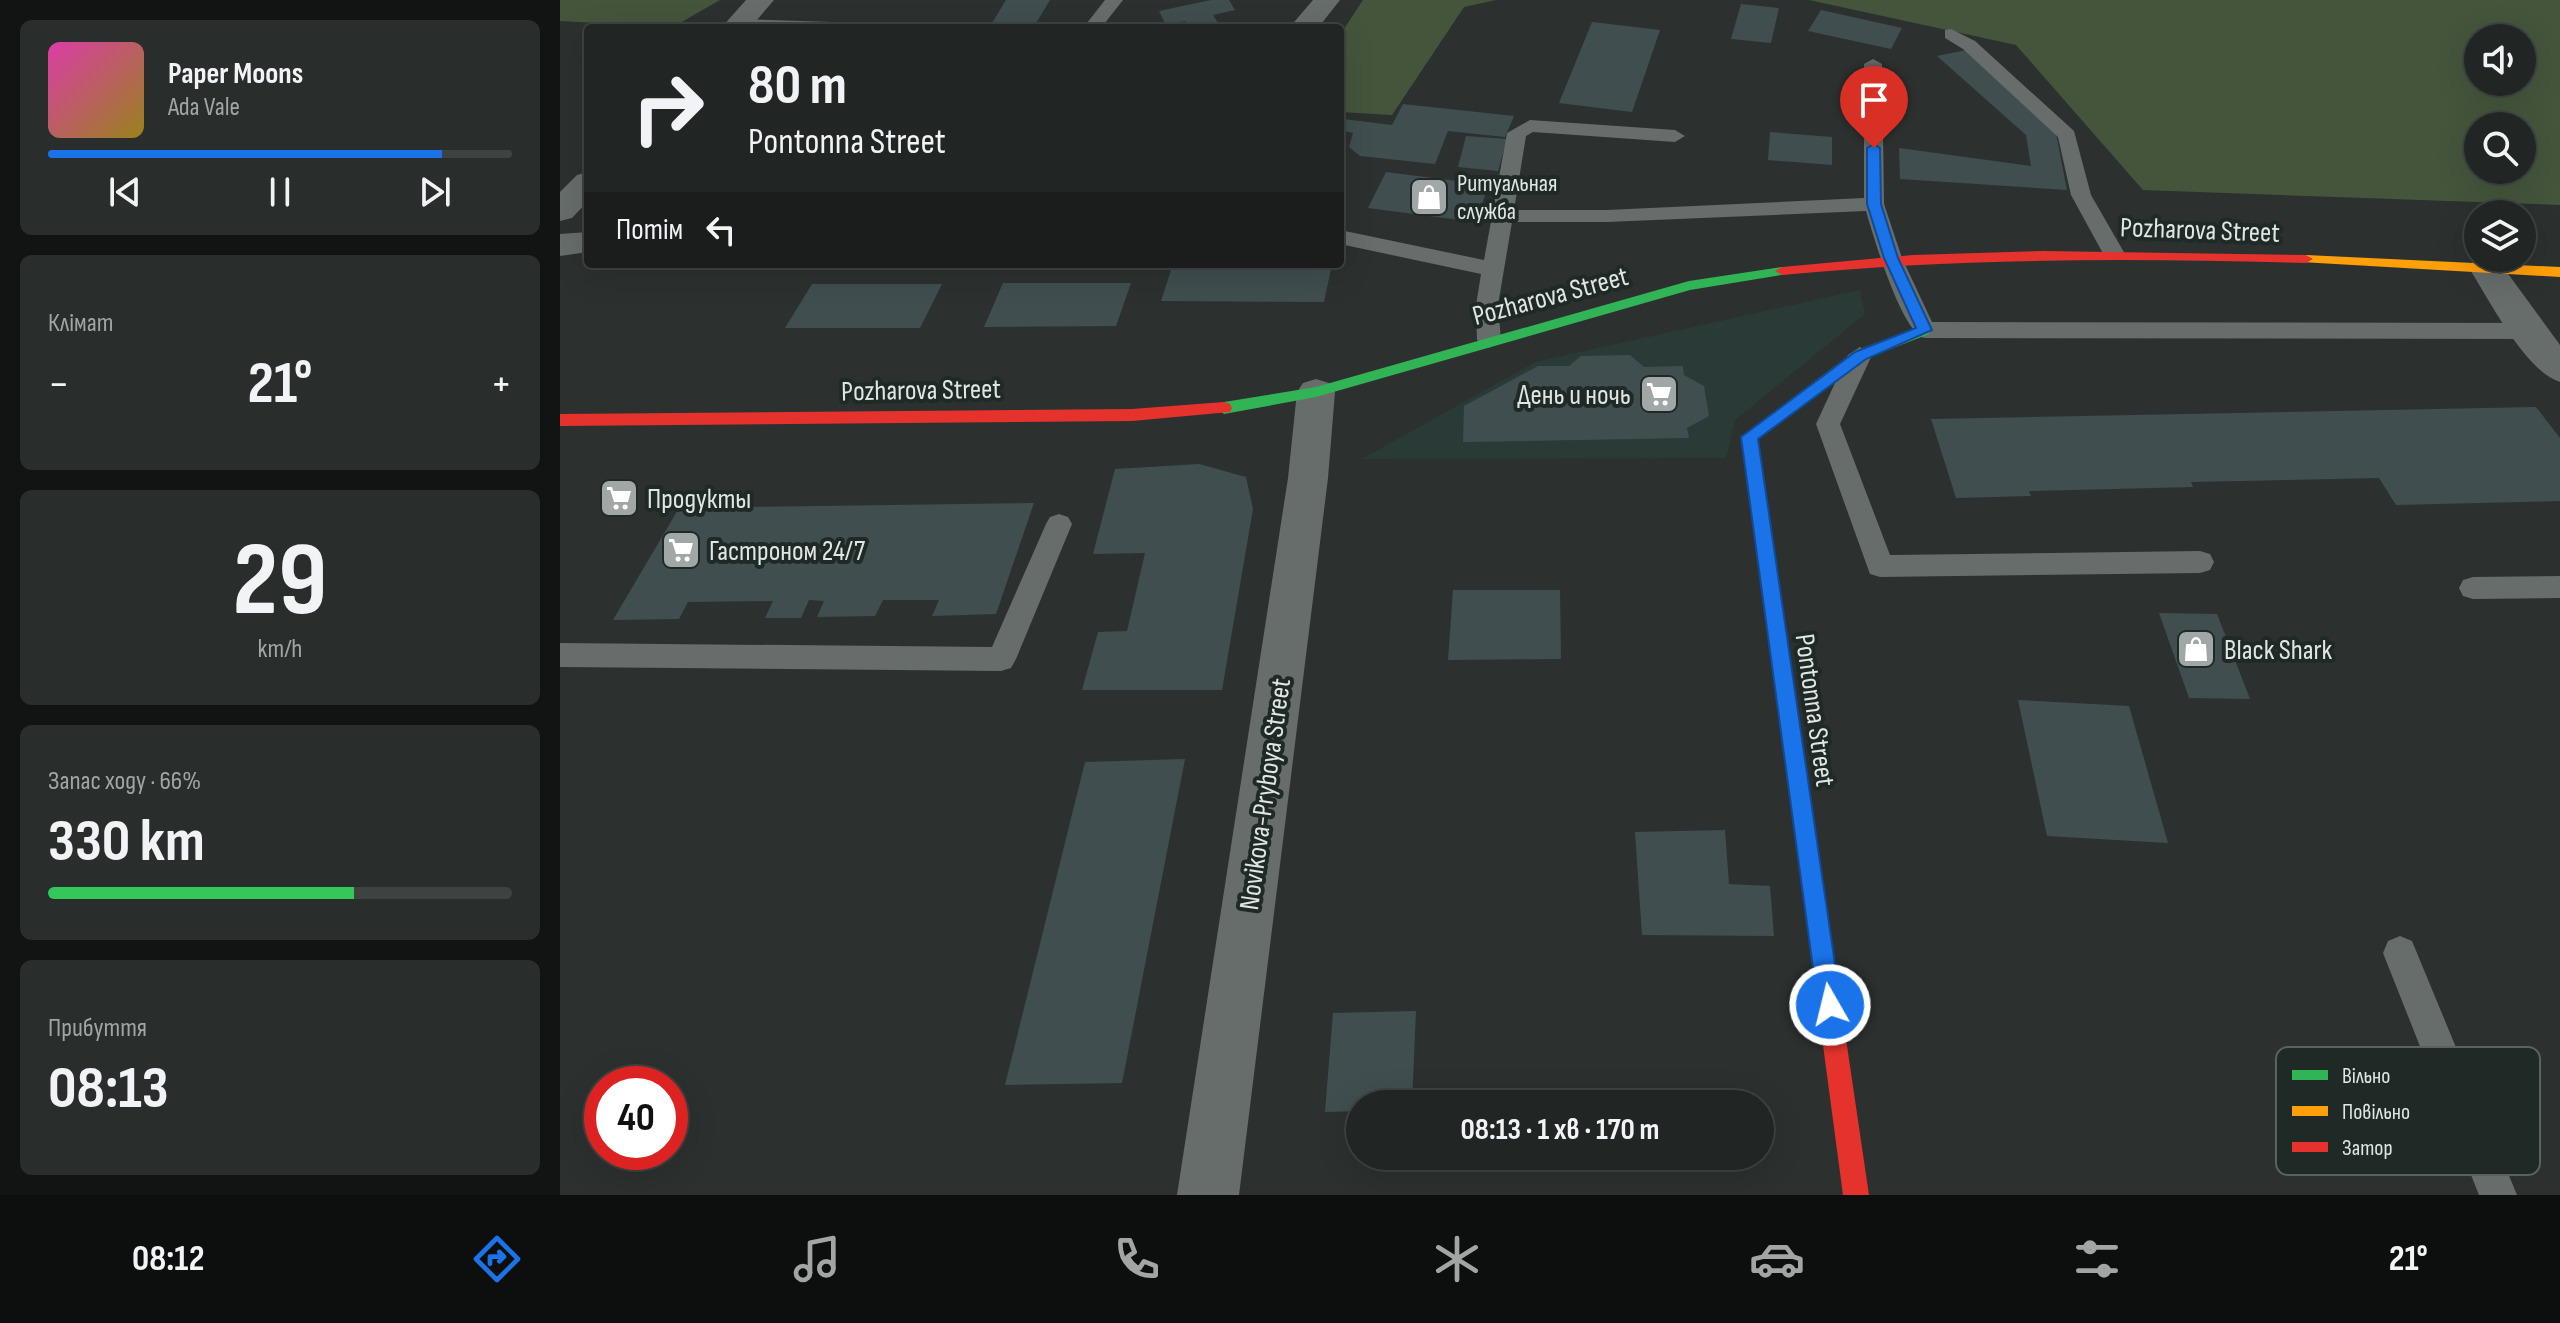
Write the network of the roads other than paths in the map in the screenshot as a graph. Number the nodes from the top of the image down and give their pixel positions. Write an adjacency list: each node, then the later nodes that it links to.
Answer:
1 (761, 0): 4 (street)
2 (1114, 0): 5 (lane)
3 (1327, 0): 6 (street)
4 (739, 24)
5 (1095, 24)
6 (1306, 24)
7 (1951, 34): 17 (lane)
8 (1873, 64): 11 (lane)
9 (1675, 136): 13 (lane)
10 (584, 186): 12 (street)
11 (1874, 204): 13 (lane); 18 (lane)
12 (560, 211)
13 (1502, 216): 20 (lane)
14 (1344, 238): 20 (lane)
15 (584, 242): 16 (street)
16 (560, 245)
17 (2114, 254): 18 (main road, Pozharova Street); 19 (main road, Pozharova Street)
18 (1891, 258): 24 (lane); 26 (main road, Pozharova Street)
19 (2464, 267)
20 (1492, 269): 26 (lane)
21 (2536, 271): 23 (main road, Pozharova Street)
22 (2489, 272): 25 (street)
23 (2560, 272)
24 (1924, 330): 25 (lane); 27 (main road, Pontonna Street)
25 (2528, 331): 28 (street)
26 (1489, 340): 29 (main road, Pozharova Street)
27 (1860, 355): 32 (lane); 40 (main road, Pontonna Street)
28 (2560, 369)
29 (1316, 392): 30 (main road, Pozharova Street); 39 (street, Novikova-Pryboya Street)
30 (560, 420)
31 (1059, 524): 35 (lane)
32 (2200, 562)
33 (2560, 587): 34 (lane)
34 (2473, 588)
35 (560, 655)
36 (2400, 953): 37 (lane)
37 (2438, 1047)
38 (2490, 1175): 41 (lane)
39 (1208, 1195)
40 (1856, 1195)
41 (2498, 1195)

